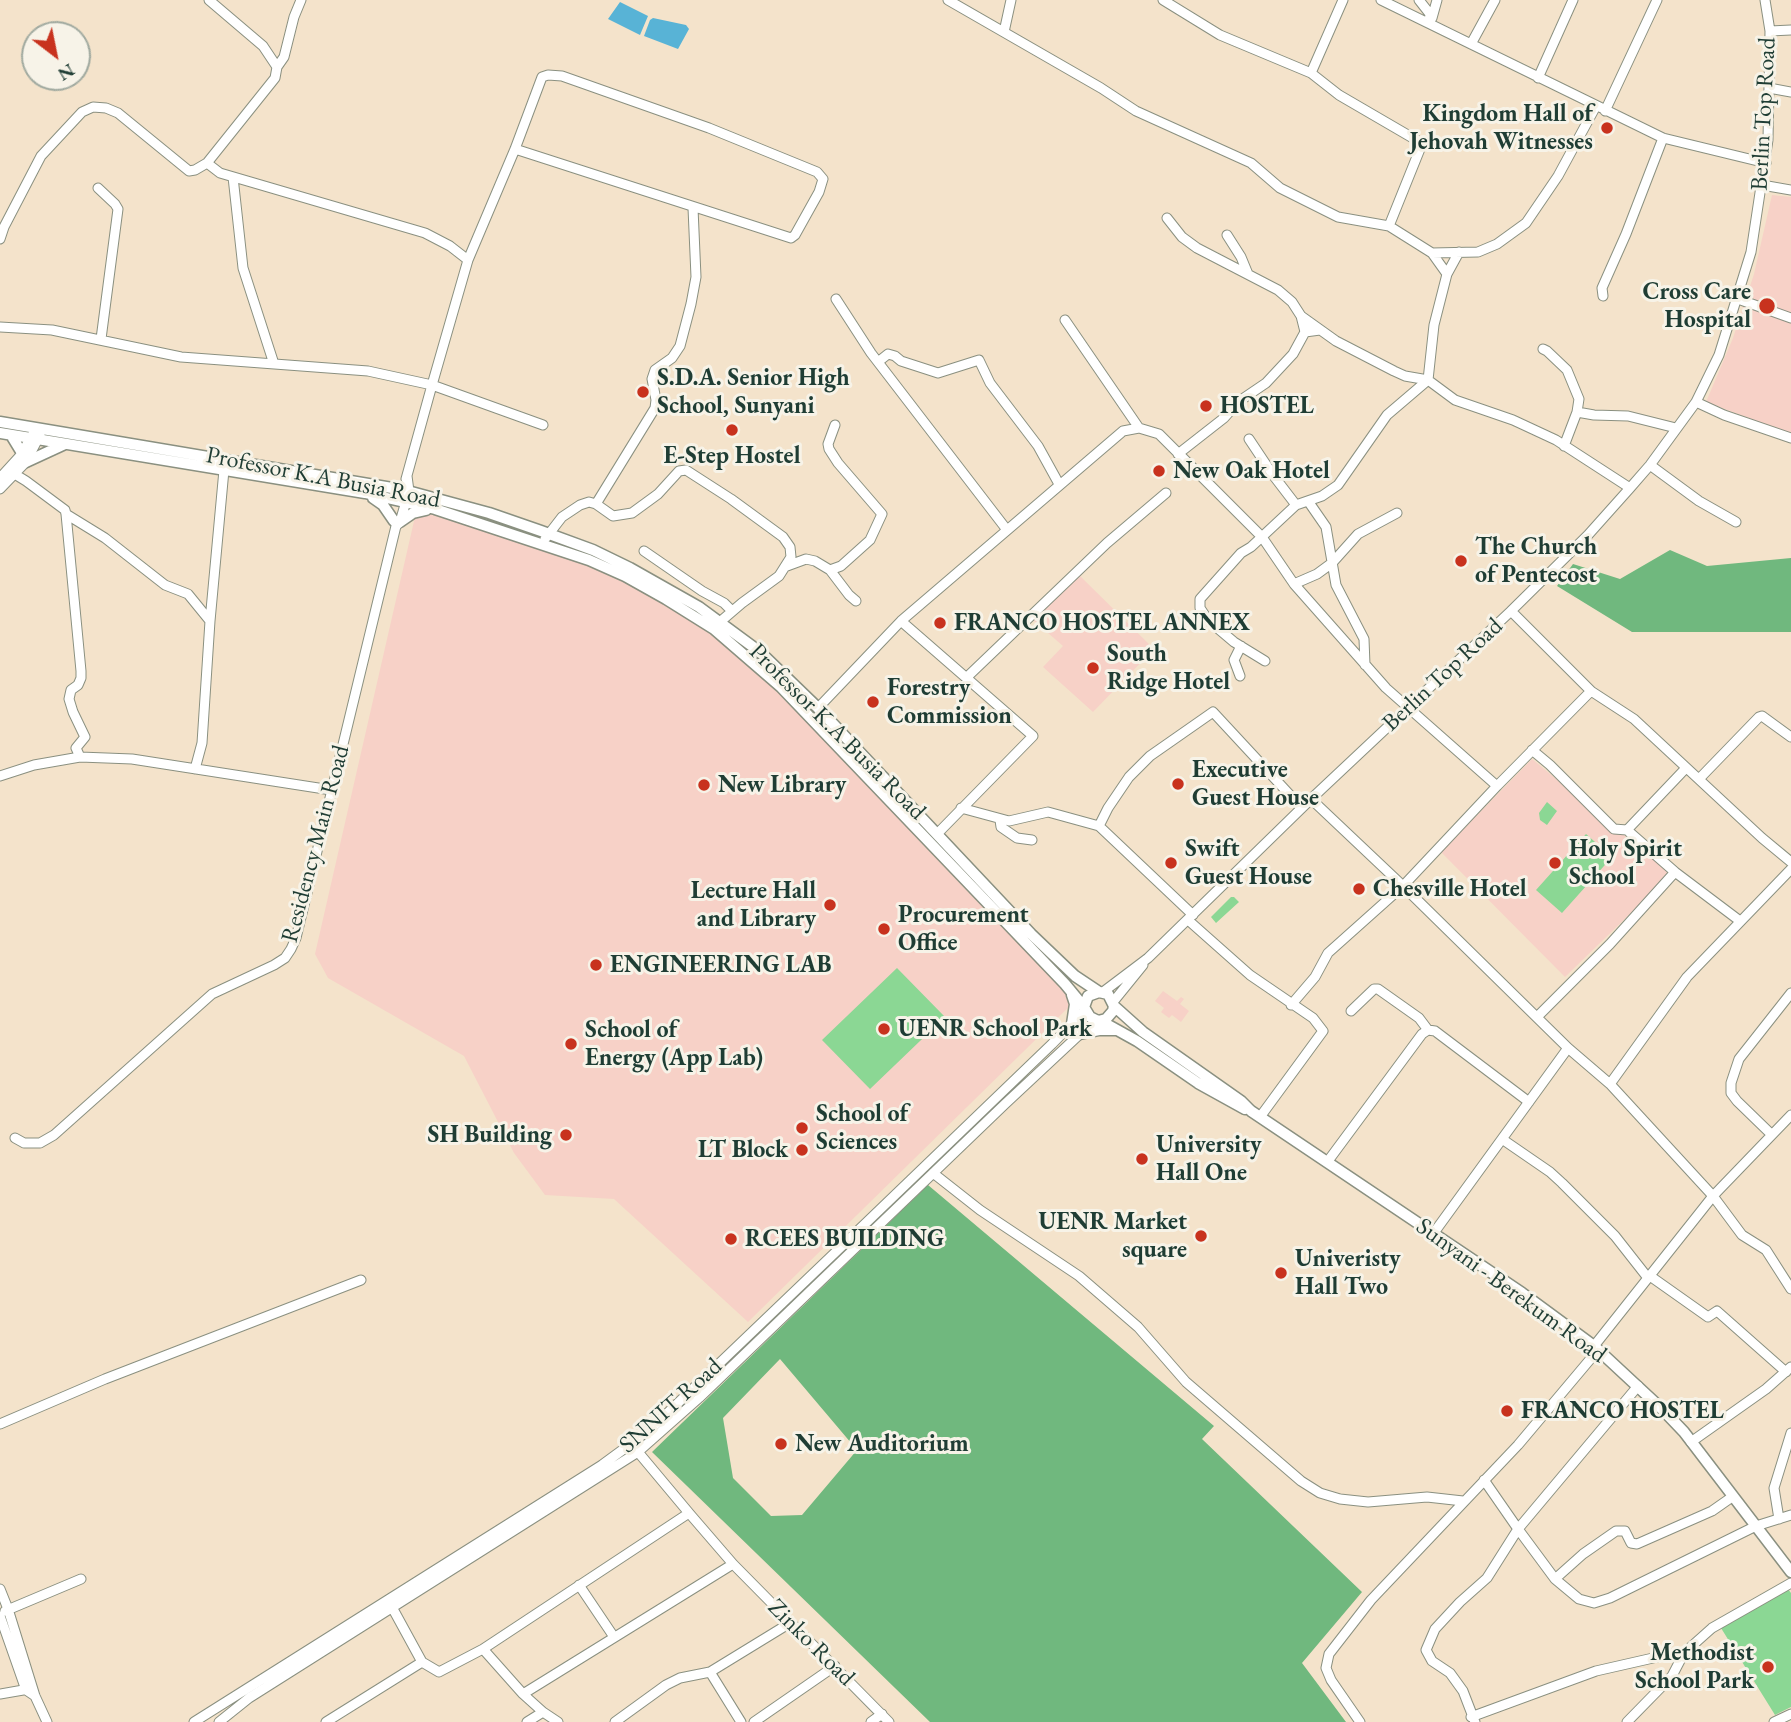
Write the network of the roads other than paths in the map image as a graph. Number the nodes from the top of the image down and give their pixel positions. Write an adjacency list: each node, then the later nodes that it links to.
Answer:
1 (209, 0): 19 (street)
2 (301, 0): 19 (street)
3 (948, 0): 17 (street)
4 (1011, 0): 17 (street)
5 (1163, 0): 20 (street)
6 (1343, 0): 20 (street)
7 (1381, 0): 14 (street)
8 (1419, 0): 14 (street)
9 (1437, 0): 14 (street)
10 (1495, 0): 18 (street)
11 (1573, 0): 21 (street)
12 (1657, 0): 24 (street)
13 (1765, 0): 16 (street, Berlin Top Road)
14 (1429, 23): 18 (street)
15 (1791, 30): 16 (street)
16 (1770, 31): 22 (street, Berlin Top Road)
17 (1004, 32): 35 (street)
18 (1471, 44): 21 (street)
19 (277, 67): 27 (street)
20 (1311, 73): 35 (street)
21 (1538, 78): 24 (street)
22 (1769, 88): 23 (street); 28 (street, Berlin Top Road)
23 (1791, 92)
24 (1600, 108): 25 (street); 38 (street)
25 (1663, 138): 28 (street); 43 (street)
26 (515, 149): 33 (street); 33 (street); 40 (street)
27 (207, 163): 29 (street); 37 (street)
28 (1766, 163): 30 (street, Berlin Top Road)
29 (233, 177): 40 (street); 55 (street)
30 (1762, 185): 32 (street); 45 (street, Berlin Top Road)
31 (98, 188): 52 (street)
32 (1791, 190)
33 (693, 208): 85 (street)
34 (1167, 218): 41 (street)
35 (1389, 226): 39 (street)
36 (1227, 235): 41 (street)
37 (0, 239)
38 (1459, 252): 39 (street); 42 (street)
39 (1432, 253): 42 (street)
40 (468, 260): 57 (street)
41 (1248, 274): 46 (street)
42 (1447, 274): 56 (street)
43 (1603, 296)
44 (836, 299): 54 (street)
45 (1738, 299): 47 (street); 58 (street, Berlin Top Road)
46 (1301, 316): 50 (street); 51 (street)
47 (1791, 318)
48 (1065, 320): 63 (street)
49 (0, 327): 52 (street)
50 (1320, 330): 51 (street); 56 (street)
51 (1305, 332): 71 (street)
52 (101, 339): 55 (street)
53 (1542, 349): 59 (street)
54 (878, 362): 77 (street); 92 (street)
55 (274, 364): 57 (street)
56 (1427, 380): 70 (street); 83 (street)
57 (432, 385): 61 (street); 80 (street)
58 (1696, 402): 64 (street, Berlin Top Road); 67 (street)
59 (1577, 412): 64 (street); 70 (street)
60 (0, 422): 66 (main road, Professor K.A Busia Road)
61 (543, 425)
62 (835, 425): 99 (street)
63 (1139, 428): 71 (street); 77 (street)
64 (1676, 428): 73 (street, Berlin Top Road)
65 (6, 434): 66 (main road, Professor K.A Busia Road); 72 (main road)
66 (37, 434): 69 (main road, Professor K.A Busia Road); 72 (street); 80 (main road, Professor K.A Busia Road)
67 (1791, 438)
68 (1250, 439): 86 (street)
69 (66, 444): 72 (main road); 74 (main road, Professor K.A Busia Road)
70 (1564, 446): 78 (street)
71 (1178, 454): 93 (street)
72 (24, 458): 75 (street)
73 (1650, 465): 78 (street, Berlin Top Road); 90 (street)
74 (224, 470): 81 (main road, Professor K.A Busia Road); 104 (street)
75 (12, 472): 76 (street); 79 (street); 89 (street)
76 (0, 478)
77 (1059, 484): 92 (street)
78 (1630, 488): 103 (street, Berlin Top Road)
79 (0, 489)
80 (404, 490): 84 (street, Residency Main Road); 94 (main road, Professor K.A Busia Road)
81 (365, 493): 84 (main road, Professor K.A Busia Road); 91 (main road)
82 (1166, 493): 111 (street)
83 (1308, 501): 86 (street); 97 (street)
84 (400, 502): 87 (main road, Professor K.A Busia Road); 91 (street, Residency Main Road)
85 (596, 504): 94 (street); 98 (street)
86 (1296, 505): 93 (street)
87 (435, 509): 91 (main road); 94 (main road, Professor K.A Busia Road)
88 (1397, 513): 97 (street)
89 (66, 514): 104 (street); 117 (street)
90 (1736, 522)
91 (397, 523): 123 (street, Residency Main Road)
92 (1007, 530): 106 (street)
93 (1262, 537): 100 (street); 107 (street)
94 (545, 539): 95 (main road, Professor K.A Busia Road)
95 (561, 544): 105 (main road, Professor K.A Busia Road); 132 (main road, Professor K.A Busia Road)
96 (644, 551): 102 (street)
97 (1332, 563): 100 (street); 109 (street)
98 (787, 566): 99 (street); 102 (street)
99 (830, 570): 101 (street)
100 (1294, 584): 109 (street)
101 (856, 601)
102 (732, 611): 105 (street)
103 (1511, 611): 112 (street); 114 (street, Berlin Top Road)
104 (210, 621): 119 (street)
105 (720, 621): 113 (main road, Professor K.A Busia Road)
106 (901, 621): 111 (street); 113 (street)
107 (1241, 646): 108 (street); 110 (street)
108 (1265, 662)
109 (1365, 665): 114 (street)
110 (1240, 676)
111 (966, 678): 125 (street)
112 (1591, 691): 116 (street); 118 (street)
113 (818, 708): 130 (main road, Professor K.A Busia Road)
114 (1408, 708): 122 (street); 124 (street, Berlin Top Road)
115 (1791, 737): 121 (street)
116 (1532, 750): 122 (street); 129 (street)
117 (80, 757): 119 (street); 120 (street)
118 (1686, 768): 121 (street); 129 (street)
119 (195, 769): 123 (street)
120 (0, 776)
121 (1699, 779): 133 (street)
122 (1497, 786): 137 (street)
123 (331, 790): 160 (street, Residency Main Road)
124 (1311, 799): 126 (street, Berlin Top Road); 137 (street)
125 (961, 808): 127 (street); 130 (street)
126 (1302, 808): 128 (street); 138 (street, Berlin Top Road)
127 (1000, 820): 128 (street); 131 (street)
128 (1100, 826): 138 (street)
129 (1627, 830): 136 (street)
130 (937, 834): 132 (main road, Professor K.A Busia Road)
131 (1032, 840)
132 (952, 858): 134 (main road, Professor K.A Busia Road)
133 (1791, 862)
134 (962, 868): 141 (main road, Professor K.A Busia Road); 142 (main road, Professor K.A Busia Road)
135 (1791, 869): 139 (street)
136 (1675, 872): 139 (street); 148 (street)
137 (1403, 886): 145 (street); 148 (street)
138 (1190, 918): 140 (street, Berlin Top Road); 145 (street)
139 (1741, 920): 155 (street)
140 (1148, 957): 142 (street); 144 (street)
141 (1071, 992): 146 (main road, Professor K.A Busia Road); 150 (main road)
142 (1101, 992): 144 (main road); 146 (main road)
143 (1791, 993): 159 (street)
144 (1113, 1004): 149 (main road); 157 (main road, Sunyani - Berekum Road)
145 (1291, 1005): 157 (street)
146 (1084, 1008): 149 (main road); 150 (street, SNNIT Road)
147 (1351, 1011): 152 (street)
148 (1537, 1017): 154 (street)
149 (1100, 1021): 151 (main road, Sunyani - Berekum Road); 153 (street, SNNIT Road)
150 (1072, 1024): 166 (street, SNNIT Road)
151 (1118, 1030): 153 (main road); 157 (main road, Sunyani - Berekum Road)
152 (1428, 1030): 156 (street); 162 (street)
153 (1080, 1034): 163 (street, SNNIT Road)
154 (1568, 1048): 155 (street); 156 (street)
155 (1610, 1084): 164 (street)
156 (1529, 1102): 161 (street)
157 (1256, 1114): 162 (main road, Sunyani - Berekum Road)
158 (1791, 1115): 159 (street)
159 (1771, 1134): 164 (street)
160 (15, 1138)
161 (1502, 1139): 165 (street); 168 (street)
162 (1328, 1161): 165 (main road, Sunyani - Berekum Road)
163 (933, 1173): 166 (street, SNNIT Road); 180 (street)
164 (1713, 1196): 168 (street); 170 (street)
165 (1433, 1234): 171 (main road, Sunyani - Berekum Road)
166 (856, 1240): 167 (street, SNNIT Road)
167 (846, 1249): 177 (street, SNNIT Road); 202 (street, SNNIT Road)
168 (1649, 1277): 171 (street); 172 (street)
169 (361, 1280): 174 (street)
170 (1791, 1289)
171 (1596, 1348): 173 (main road, Sunyani - Berekum Road); 178 (street)
172 (1788, 1369): 176 (street)
173 (1639, 1386): 176 (main road, Sunyani - Berekum Road); 185 (street)
174 (0, 1424)
175 (1791, 1433): 183 (street)
176 (1691, 1442): 179 (main road, Sunyani - Berekum Road)
177 (638, 1452): 181 (street, Zinko Road); 193 (street, SNNIT Road)
178 (1484, 1480): 180 (street); 185 (street)
179 (1732, 1497): 184 (main road, Sunyani - Berekum Road); 189 (street)
180 (1463, 1501): 221 (street)
181 (689, 1513): 186 (street, Zinko Road); 191 (street)
182 (1791, 1515): 183 (street)
183 (1779, 1519): 184 (street)
184 (1756, 1526): 187 (main road, Sunyani - Berekum Road); 189 (street)
185 (1518, 1529): 189 (street); 210 (street)
186 (733, 1564): 195 (street, Zinko Road); 196 (street)
187 (1791, 1572)
188 (81, 1579): 194 (street)
189 (1555, 1579)
190 (1791, 1583): 198 (street)
191 (579, 1585): 196 (street); 197 (street)
192 (0, 1590): 194 (street)
193 (393, 1609): 199 (street); 202 (street, SNNIT Road)
194 (3, 1613): 203 (street)
195 (790, 1623): 200 (street, Zinko Road); 201 (street)
196 (614, 1637): 206 (street)
197 (483, 1649): 199 (street); 206 (street)
198 (1684, 1653): 210 (street); 222 (street)
199 (422, 1662): 214 (street)
200 (835, 1667): 209 (street, Zinko Road); 219 (street)
201 (710, 1672): 217 (street); 218 (street)
202 (259, 1686): 205 (street, SNNIT Road)
203 (30, 1688): 204 (street); 211 (street)
204 (0, 1694)
205 (247, 1694): 212 (street, SNNIT Road); 213 (street, SNNIT Road)
206 (523, 1694): 207 (street)
207 (542, 1712): 215 (street); 216 (street)
208 (1791, 1714): 223 (street)
209 (886, 1718): 220 (street)
210 (1473, 1719)
211 (47, 1722)
212 (194, 1722)
213 (219, 1722)
214 (326, 1722)
215 (527, 1722)
216 (558, 1722)
217 (615, 1722)
218 (741, 1722)
219 (754, 1722)
220 (871, 1722)
221 (1360, 1722)
222 (1627, 1722)
223 (1774, 1722)

